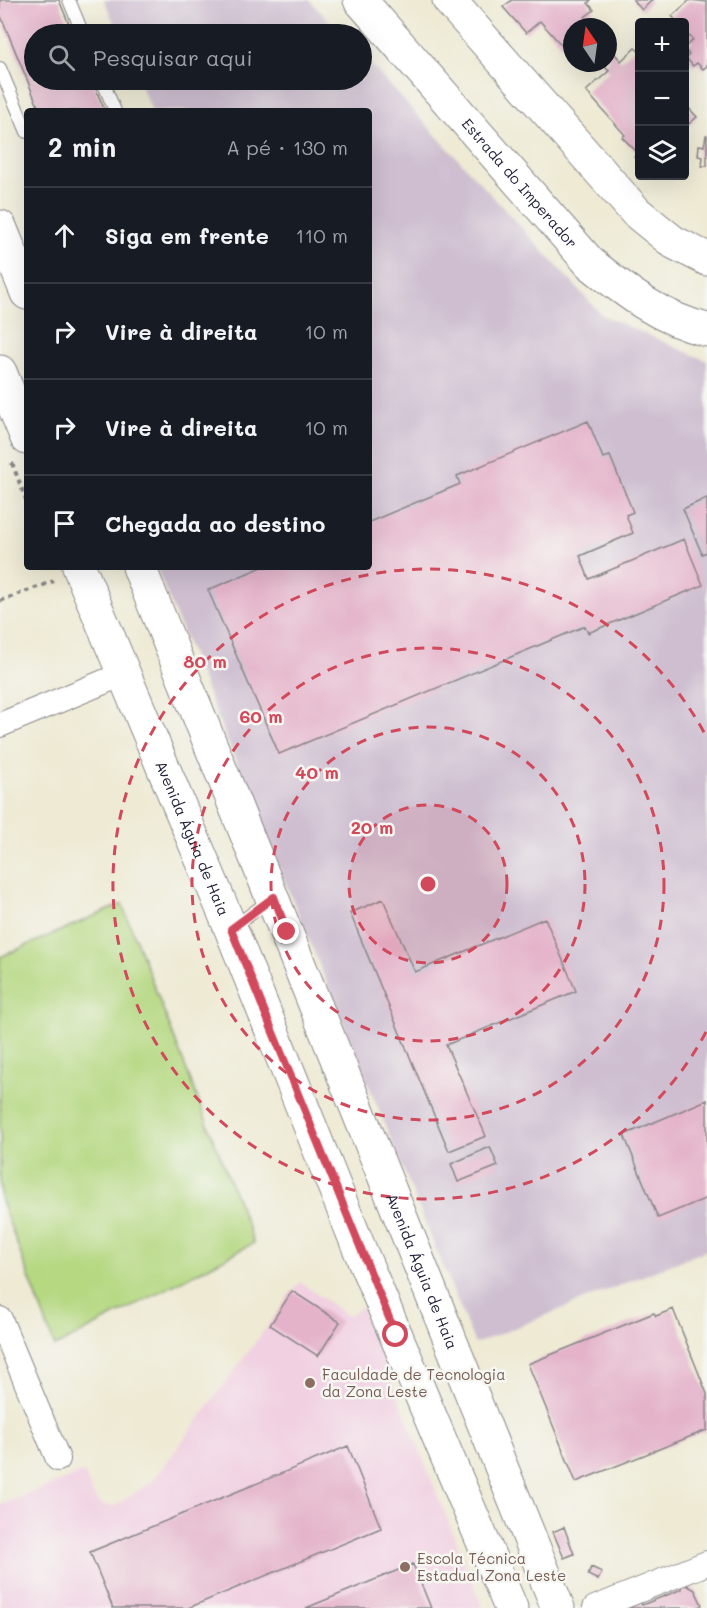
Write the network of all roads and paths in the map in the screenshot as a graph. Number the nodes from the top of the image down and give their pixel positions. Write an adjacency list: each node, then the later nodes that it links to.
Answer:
1 (69, 0): 4 (lane)
2 (360, 0): 12 (main road, Estrada do Imperador)
3 (455, 2): 10 (main road)
4 (79, 24)
5 (0, 68): 8 (lane)
6 (106, 90): 7 (lane)
7 (114, 108)
8 (24, 125)
9 (0, 227): 11 (main road)
10 (707, 259)
11 (24, 286)
12 (707, 330)
13 (0, 372): 14 (main road)
14 (17, 445): 15 (path)
15 (24, 485)
16 (139, 570): 21 (main road, Avenida Águia de Haia)
17 (69, 573): 18 (path); 19 (main road, Avenida Águia de Haia)
18 (0, 601)
19 (123, 674): 20 (street); 22 (main road, Avenida Águia de Haia)
20 (0, 726)
21 (274, 897): 22 (lane); 27 (main road, Avenida Águia de Haia)
22 (231, 929): 26 (main road, Avenida Águia de Haia)
23 (2, 1328): 24 (street)
24 (57, 1459)
25 (705, 1571): 28 (street)
26 (510, 1608)
27 (558, 1608)
28 (595, 1608)

